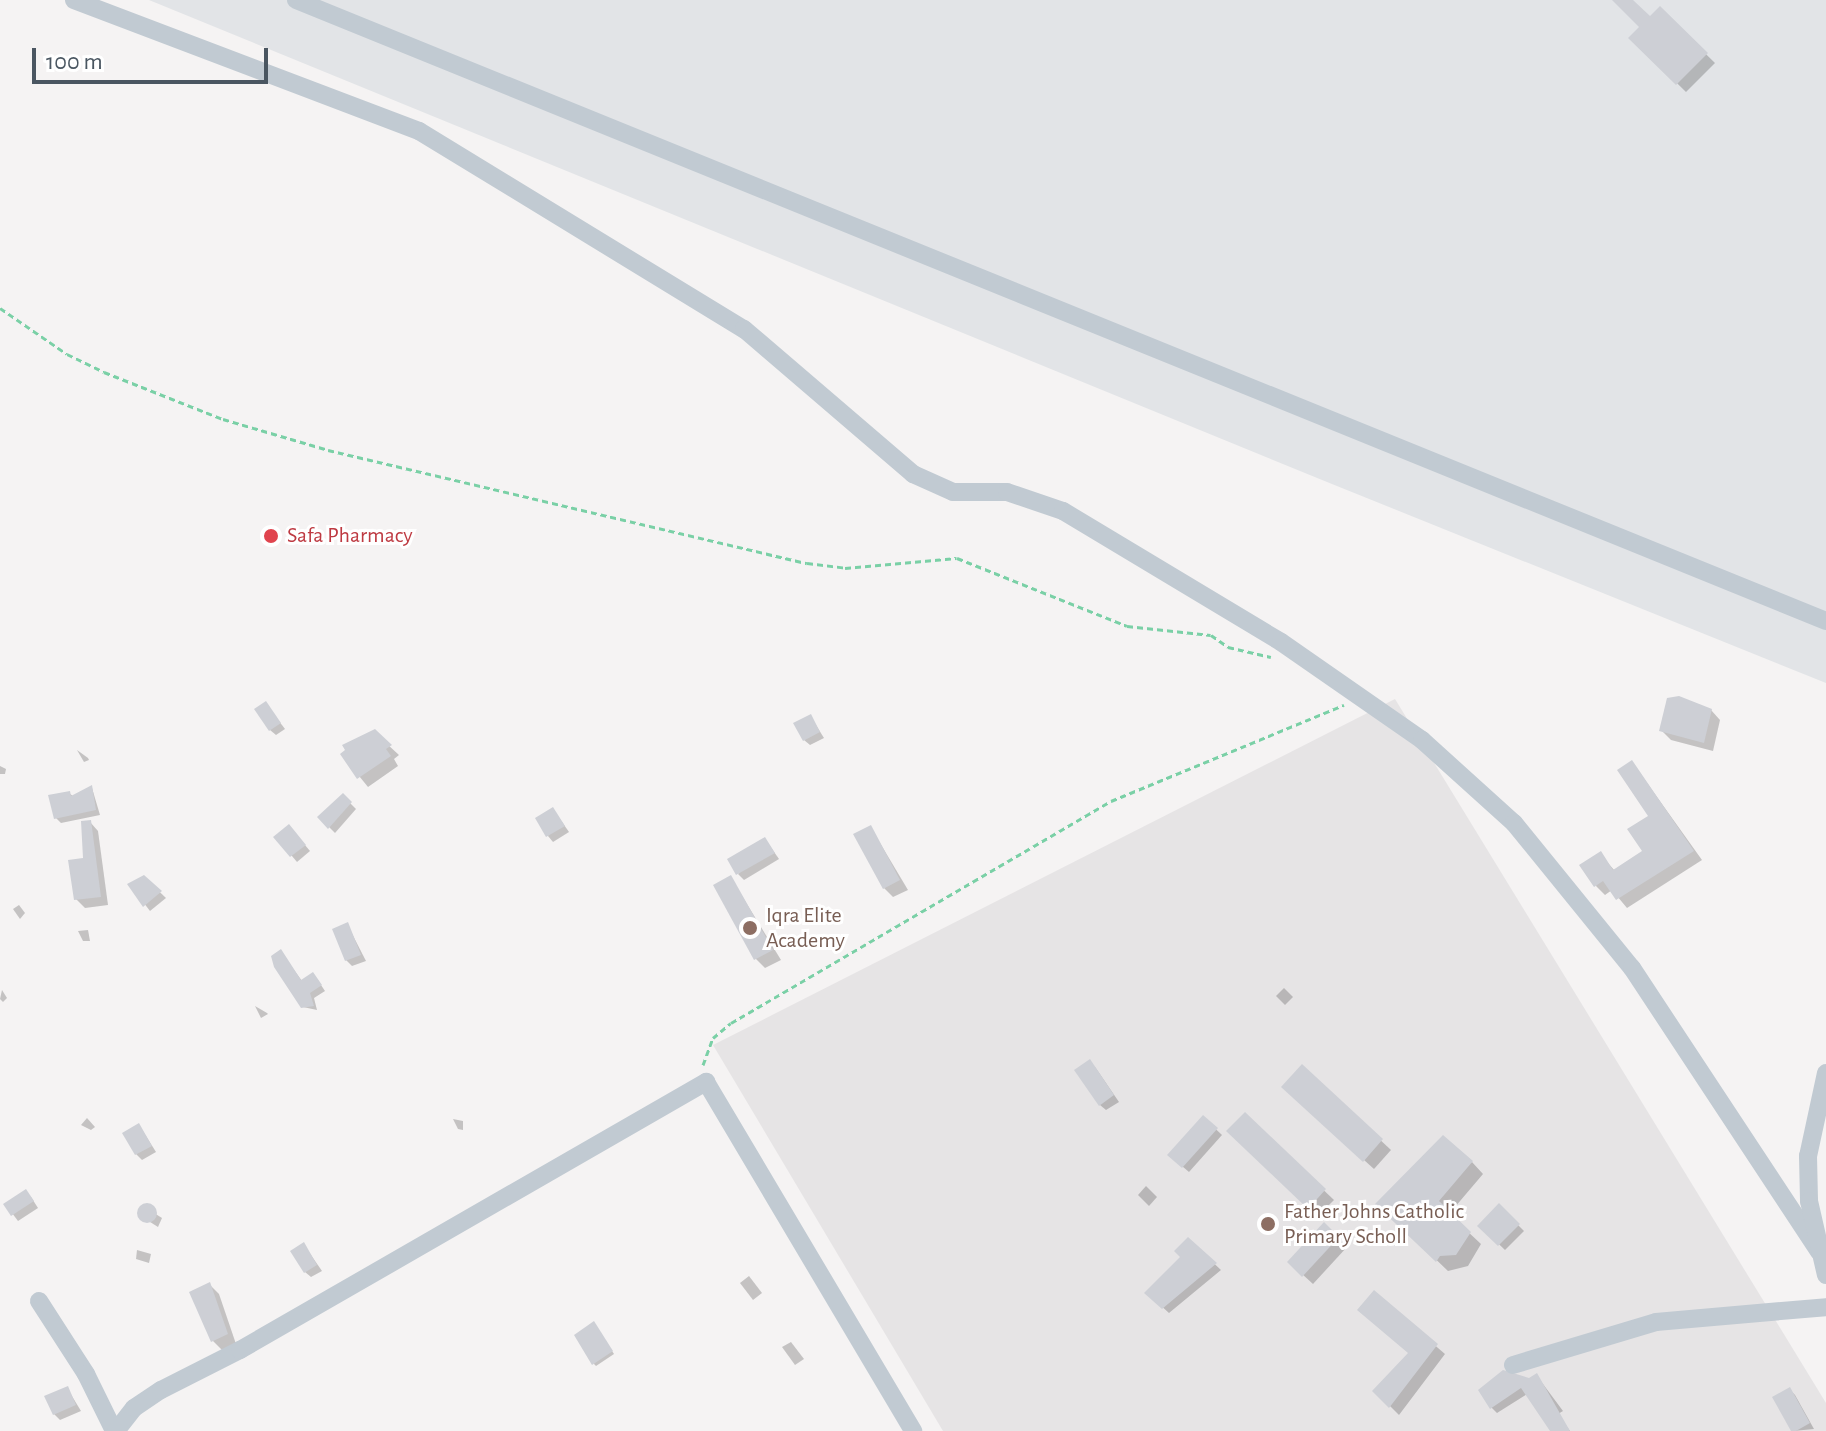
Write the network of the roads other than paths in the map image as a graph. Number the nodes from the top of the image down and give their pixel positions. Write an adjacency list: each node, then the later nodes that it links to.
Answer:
1 (74, 0): 5 (street)
2 (296, 0): 3 (street)
3 (1826, 621)
4 (1826, 1073): 5 (street)
5 (1819, 1252): 6 (street)
6 (1826, 1275)
7 (39, 1301): 10 (street)
8 (1826, 1307): 9 (street)
9 (1513, 1365)
10 (115, 1431): 11 (street)
11 (913, 1431)

